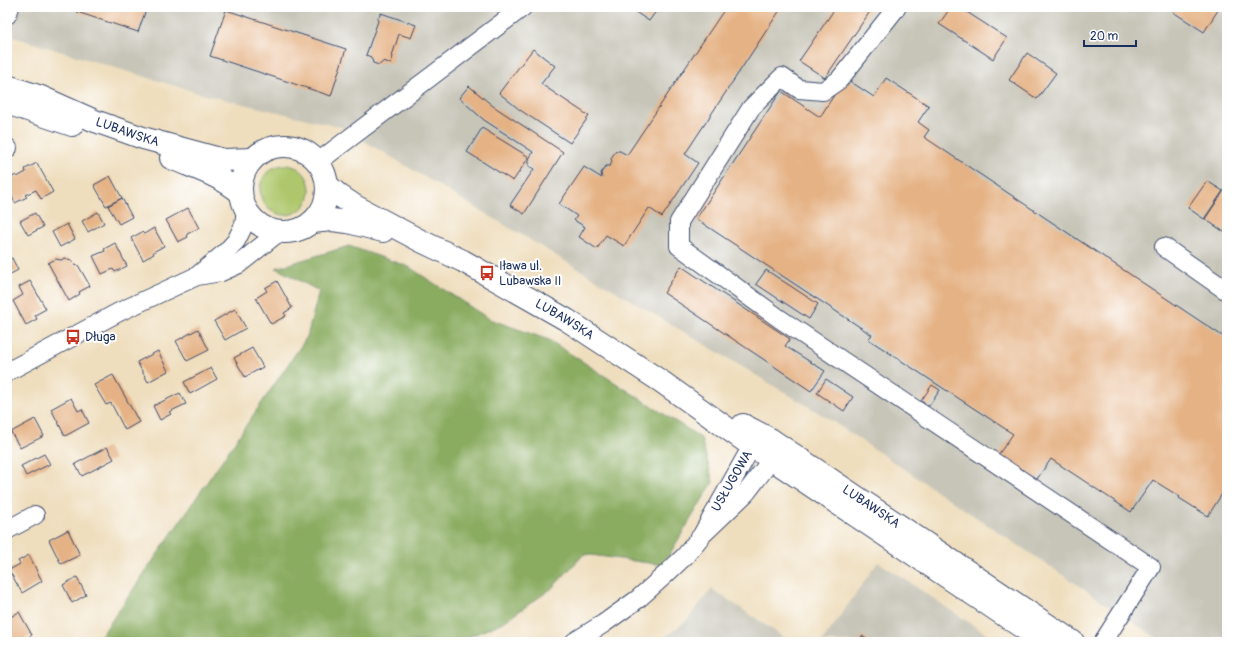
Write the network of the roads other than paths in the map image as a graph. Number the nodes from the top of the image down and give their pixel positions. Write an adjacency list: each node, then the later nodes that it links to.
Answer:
1 (10, 7): 4 (street)
2 (523, 7): 8 (street)
3 (897, 7): 25 (street)
4 (7, 15)
5 (7, 86): 7 (main road, LUBAWSKA)
6 (7, 103): 10 (main road, LUBAWSKA)
7 (253, 159): 8 (main road); 10 (main road)
8 (318, 162): 9 (main road)
9 (328, 186): 11 (main road); 13 (main road, LUBAWSKA)
10 (243, 201): 12 (main road); 15 (street)
11 (312, 222): 12 (main road); 13 (main road, LUBAWSKA)
12 (278, 232): 15 (street)
13 (421, 241): 18 (main road, LUBAWSKA)
14 (1164, 247): 16 (street)
15 (197, 276): 17 (street)
16 (1227, 291)
17 (7, 372)
18 (764, 448): 21 (street, USŁUGOWA); 21 (street, USŁUGOWA); 22 (main road, LUBAWSKA); 24 (main road, LUBAWSKA)
19 (35, 515): 20 (street)
20 (7, 530)
21 (702, 535): 23 (street, USŁUGOWA)
22 (1070, 641)
23 (574, 642)
24 (1044, 642)
25 (1103, 642)

